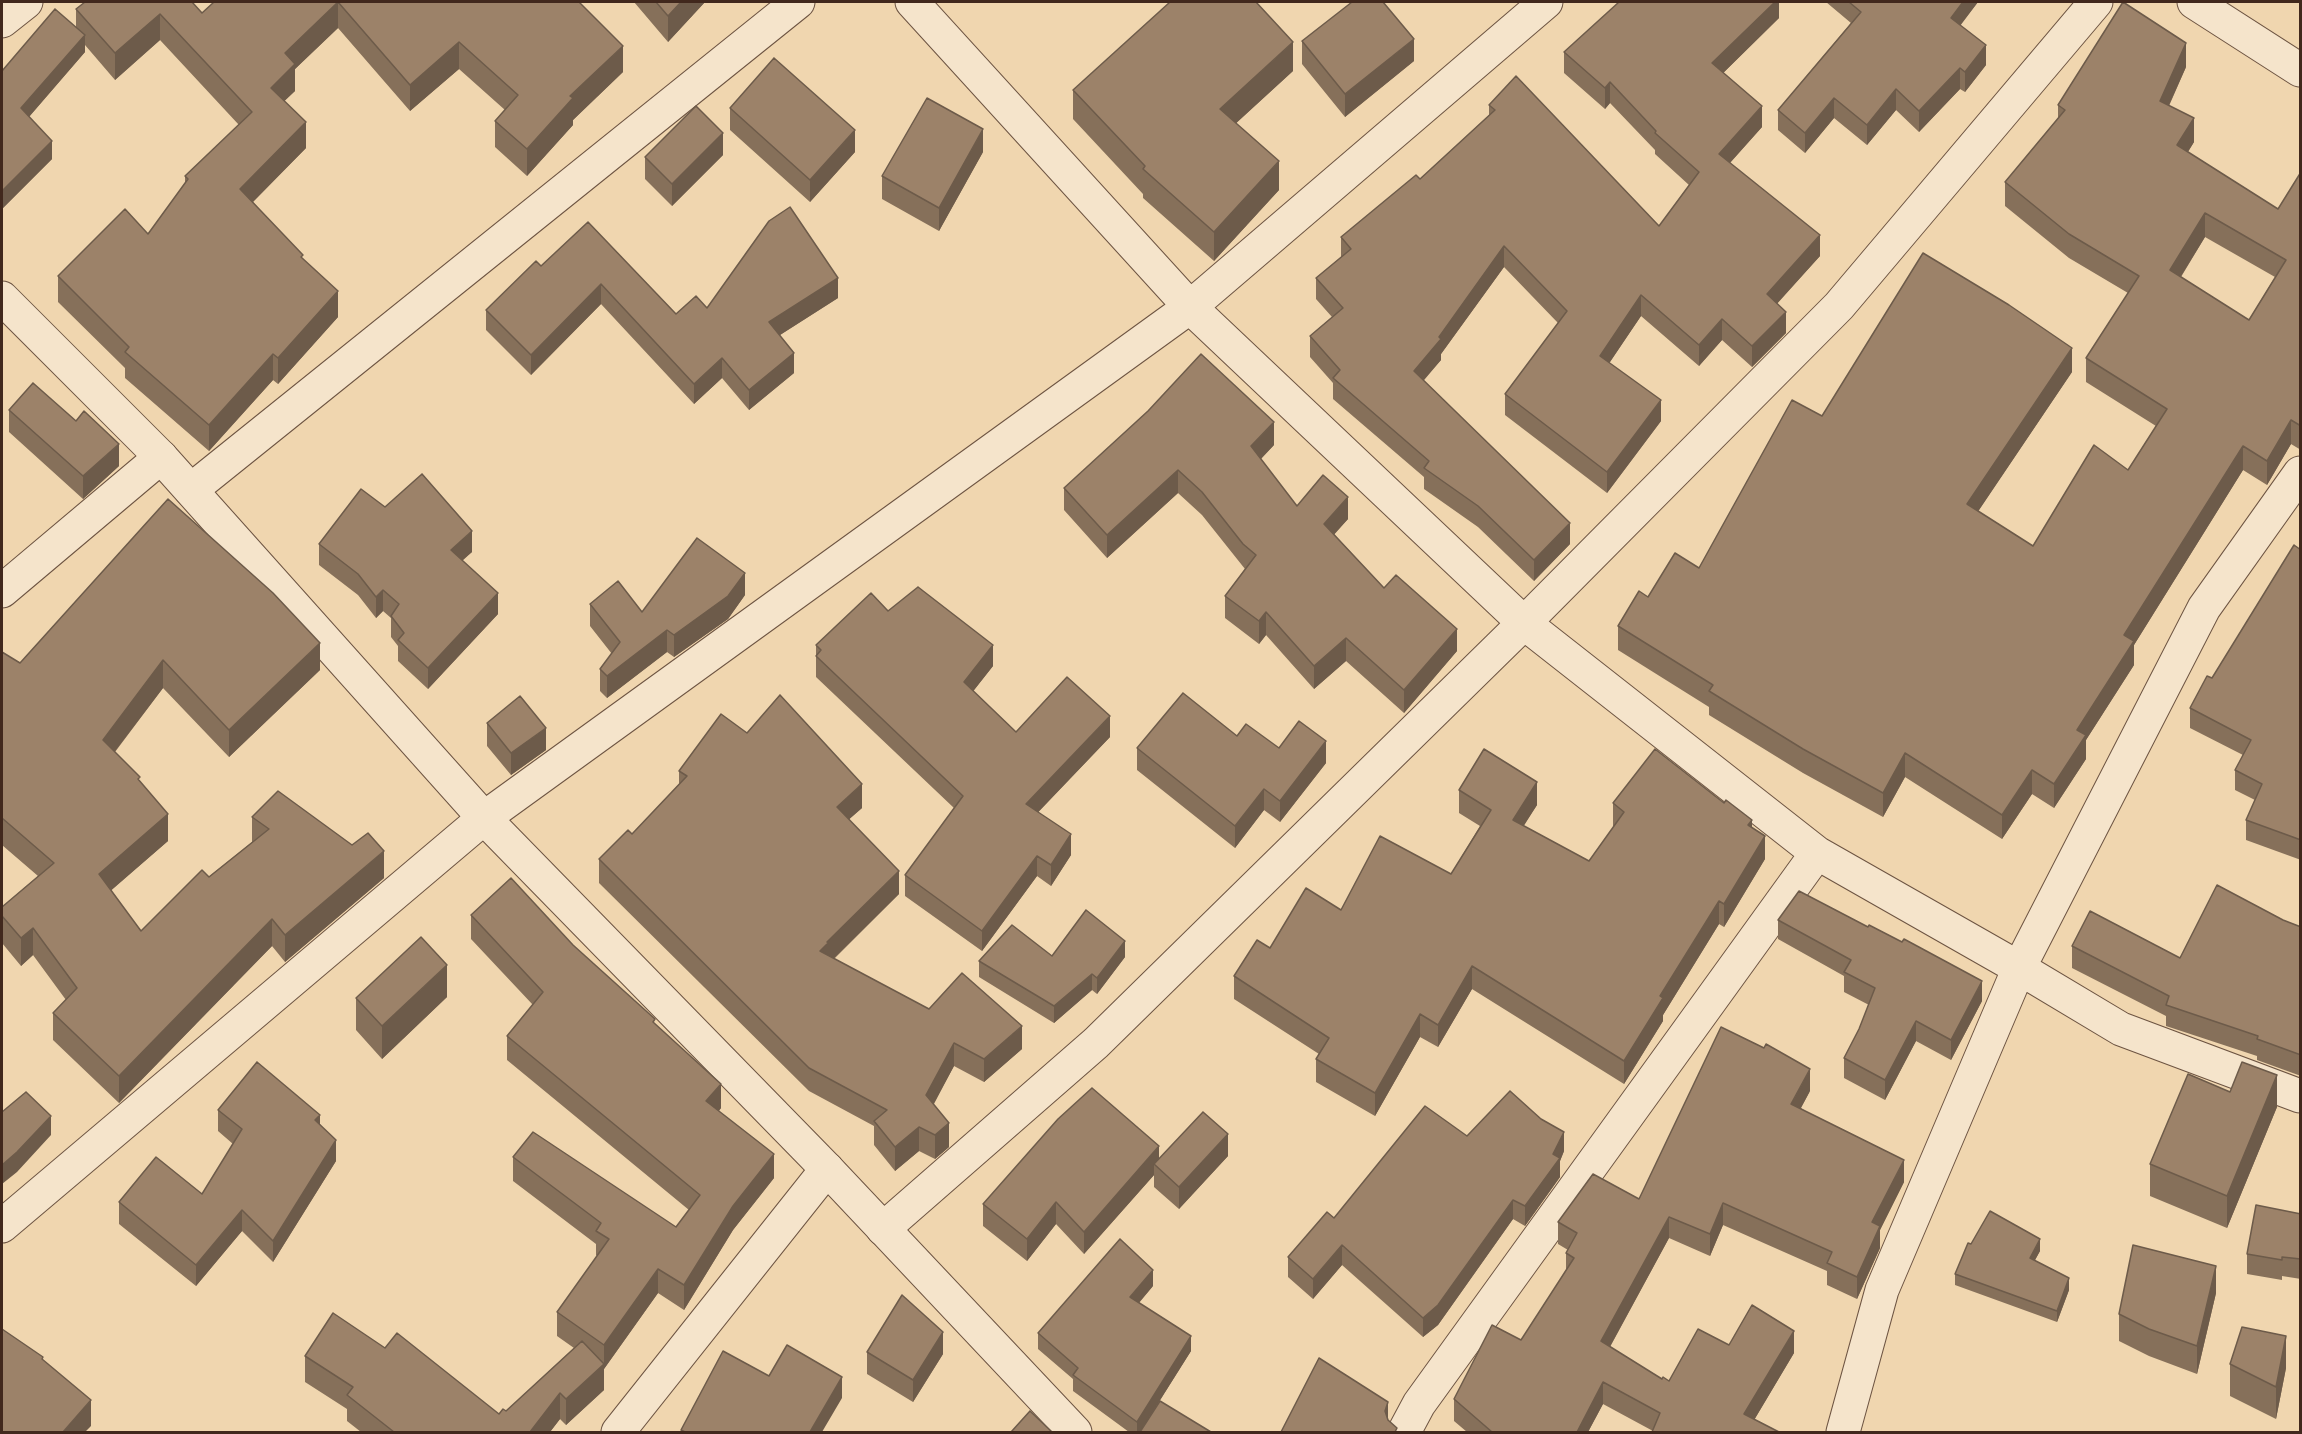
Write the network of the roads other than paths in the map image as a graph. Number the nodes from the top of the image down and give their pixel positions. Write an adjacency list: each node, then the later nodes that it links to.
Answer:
1 (26, 2): 7 (street)
2 (798, 2): 13 (street)
3 (912, 2): 10 (street)
4 (1546, 2): 10 (street)
5 (2096, 2): 15 (street)
6 (2194, 2): 8 (street)
7 (2, 21)
8 (2301, 70)
9 (2, 298): 11 (street)
10 (1190, 307): 15 (street); 16 (street)
11 (161, 457): 13 (street); 14 (street)
12 (2301, 473): 18 (street)
13 (191, 490): 16 (street)
14 (2, 591)
15 (1524, 623): 17 (street); 22 (street)
16 (484, 818): 20 (street); 21 (street)
17 (1817, 853): 18 (street); 25 (street)
18 (2019, 968): 19 (street); 26 (street)
19 (2301, 1096)
20 (826, 1169): 22 (street); 23 (street)
21 (2, 1226)
22 (883, 1229): 24 (street)
23 (618, 1432)
24 (1075, 1432)
25 (1404, 1432)
26 (1843, 1432)

